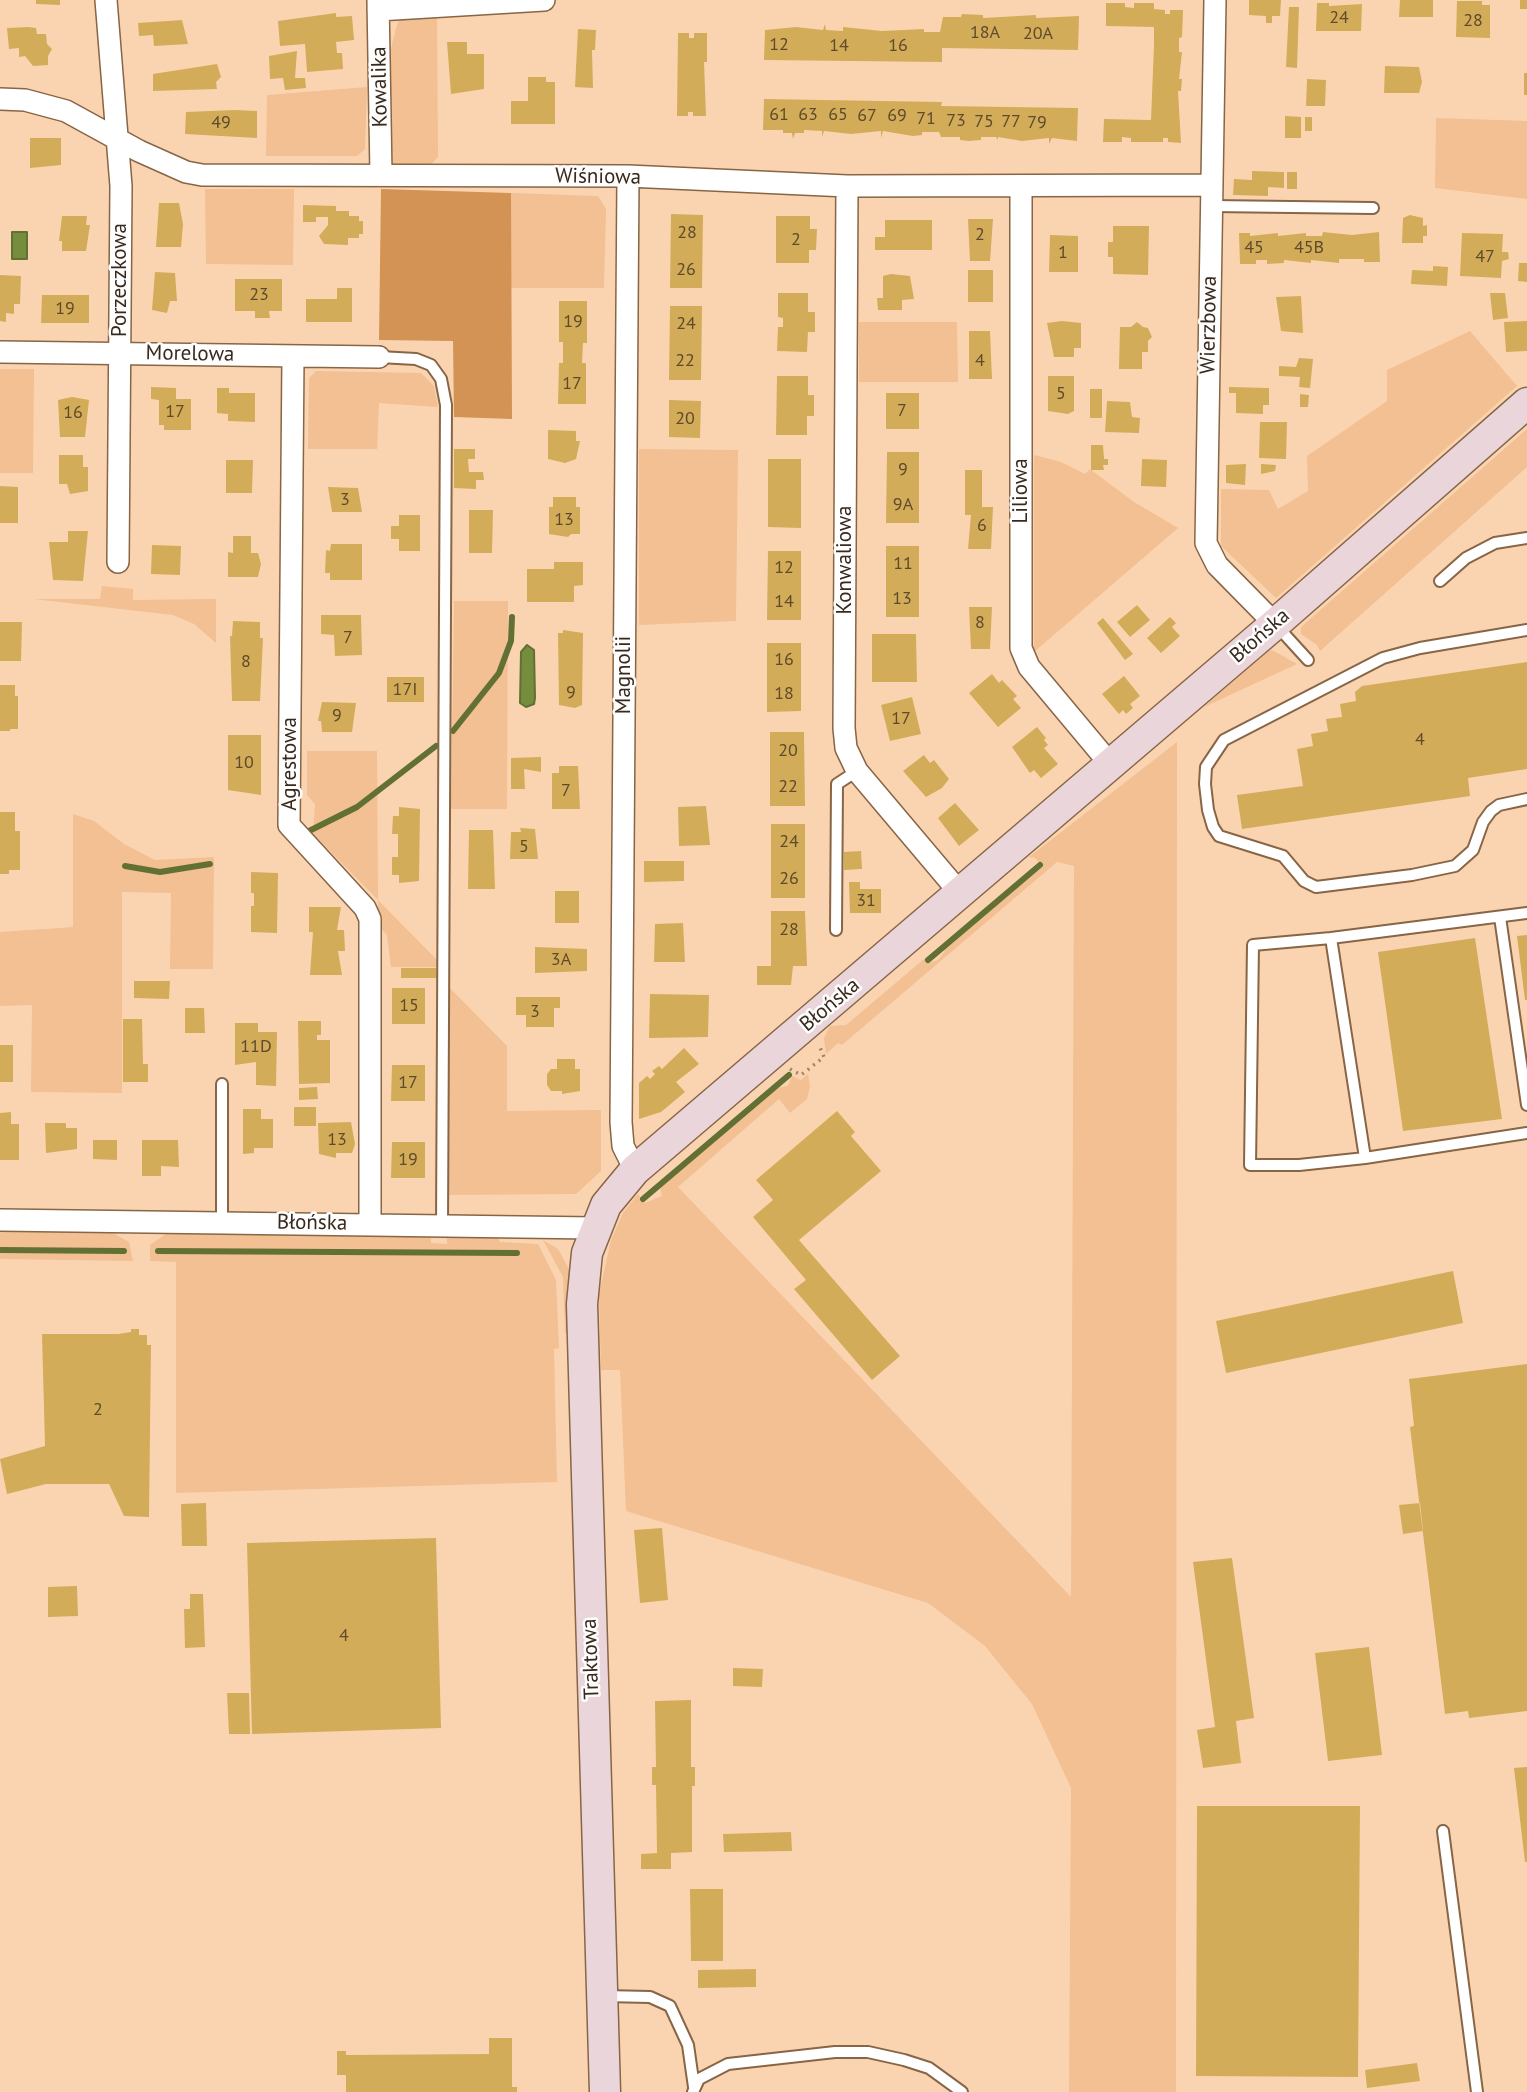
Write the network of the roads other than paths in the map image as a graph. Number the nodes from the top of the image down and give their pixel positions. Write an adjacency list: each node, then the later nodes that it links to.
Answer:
1 (106, 0): 6 (street, Porzeczkowa)
2 (544, 0): 4 (street)
3 (1215, 0): 11 (street, Wierzbowa)
4 (378, 5): 7 (street, Kowalika)
5 (0, 99): 6 (street, Wiśniowa)
6 (116, 138): 7 (street, Wiśniowa); 14 (street, Porzeczkowa)
7 (381, 175): 8 (street, Wiśniowa)
8 (628, 176): 9 (street, Wiśniowa); 36 (street, Magnolii)
9 (847, 186): 10 (street, Wiśniowa); 25 (street, Konwaliowa)
10 (1021, 186): 11 (street, Wiśniowa); 24 (street, Liliowa)
11 (1211, 196): 12 (lane); 21 (street, Wierzbowa)
12 (1373, 208)
13 (0, 352): 14 (street, Morelowa)
14 (119, 353): 15 (street, Morelowa); 19 (street, Porzeczkowa)
15 (293, 356): 16 (street, Morelowa); 39 (street, Agrestowa)
16 (379, 357): 40 (lane)
17 (1527, 403): 21 (street, Błońska)
18 (1526, 537): 20 (lane)
19 (118, 562)
20 (1440, 581)
21 (1275, 624): 23 (lane); 24 (street, Błońska)
22 (1527, 630): 26 (lane)
23 (1308, 660)
24 (1111, 765): 27 (street, Błońska)
25 (857, 771): 27 (street, Konwaliowa); 30 (lane)
26 (1527, 799)
27 (960, 893): 36 (street, Błońska)
28 (1527, 913): 29 (lane)
29 (1500, 917): 31 (lane); 33 (lane)
30 (836, 930)
31 (1331, 938): 35 (lane); 35 (lane)
32 (222, 1084): 38 (lane)
33 (1527, 1105)
34 (1527, 1133): 35 (lane)
35 (1365, 1158)
36 (635, 1170): 41 (street, Błońska)
37 (0, 1220): 38 (street, Błońska)
38 (222, 1222): 39 (street, Błońska)
39 (370, 1224): 40 (street, Błońska)
40 (442, 1225): 41 (street, Błońska)
41 (594, 1228): 43 (street, Traktowa)
42 (1443, 1831): 47 (lane)
43 (603, 1996): 44 (lane); 45 (street, Traktowa)
44 (694, 2090): 46 (lane)
45 (605, 2092)
46 (961, 2092)
47 (1477, 2092)

